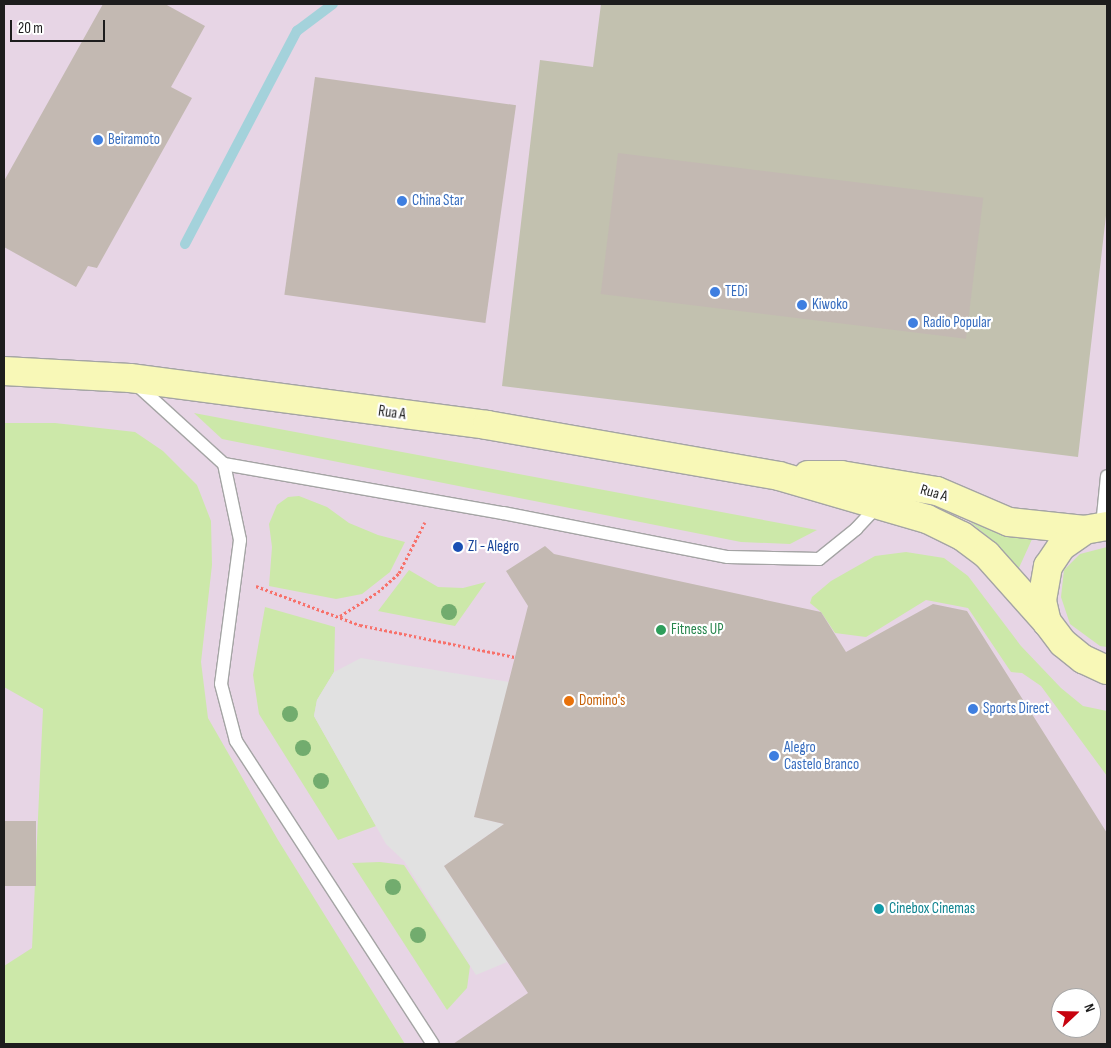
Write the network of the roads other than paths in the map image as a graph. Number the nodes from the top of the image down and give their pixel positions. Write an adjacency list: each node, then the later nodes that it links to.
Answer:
1 (4, 371): 2 (street, Rua A)
2 (130, 378): 3 (lane); 4 (street, Rua A)
3 (224, 464): 6 (lane); 10 (lane)
4 (779, 476): 6 (street, Rua A); 7 (street, Rua A)
5 (1107, 476): 7 (lane)
6 (878, 506): 8 (street, Rua A)
7 (1098, 527): 8 (street)
8 (1047, 622): 9 (street, Rua A)
9 (1107, 670)
10 (434, 1044)

